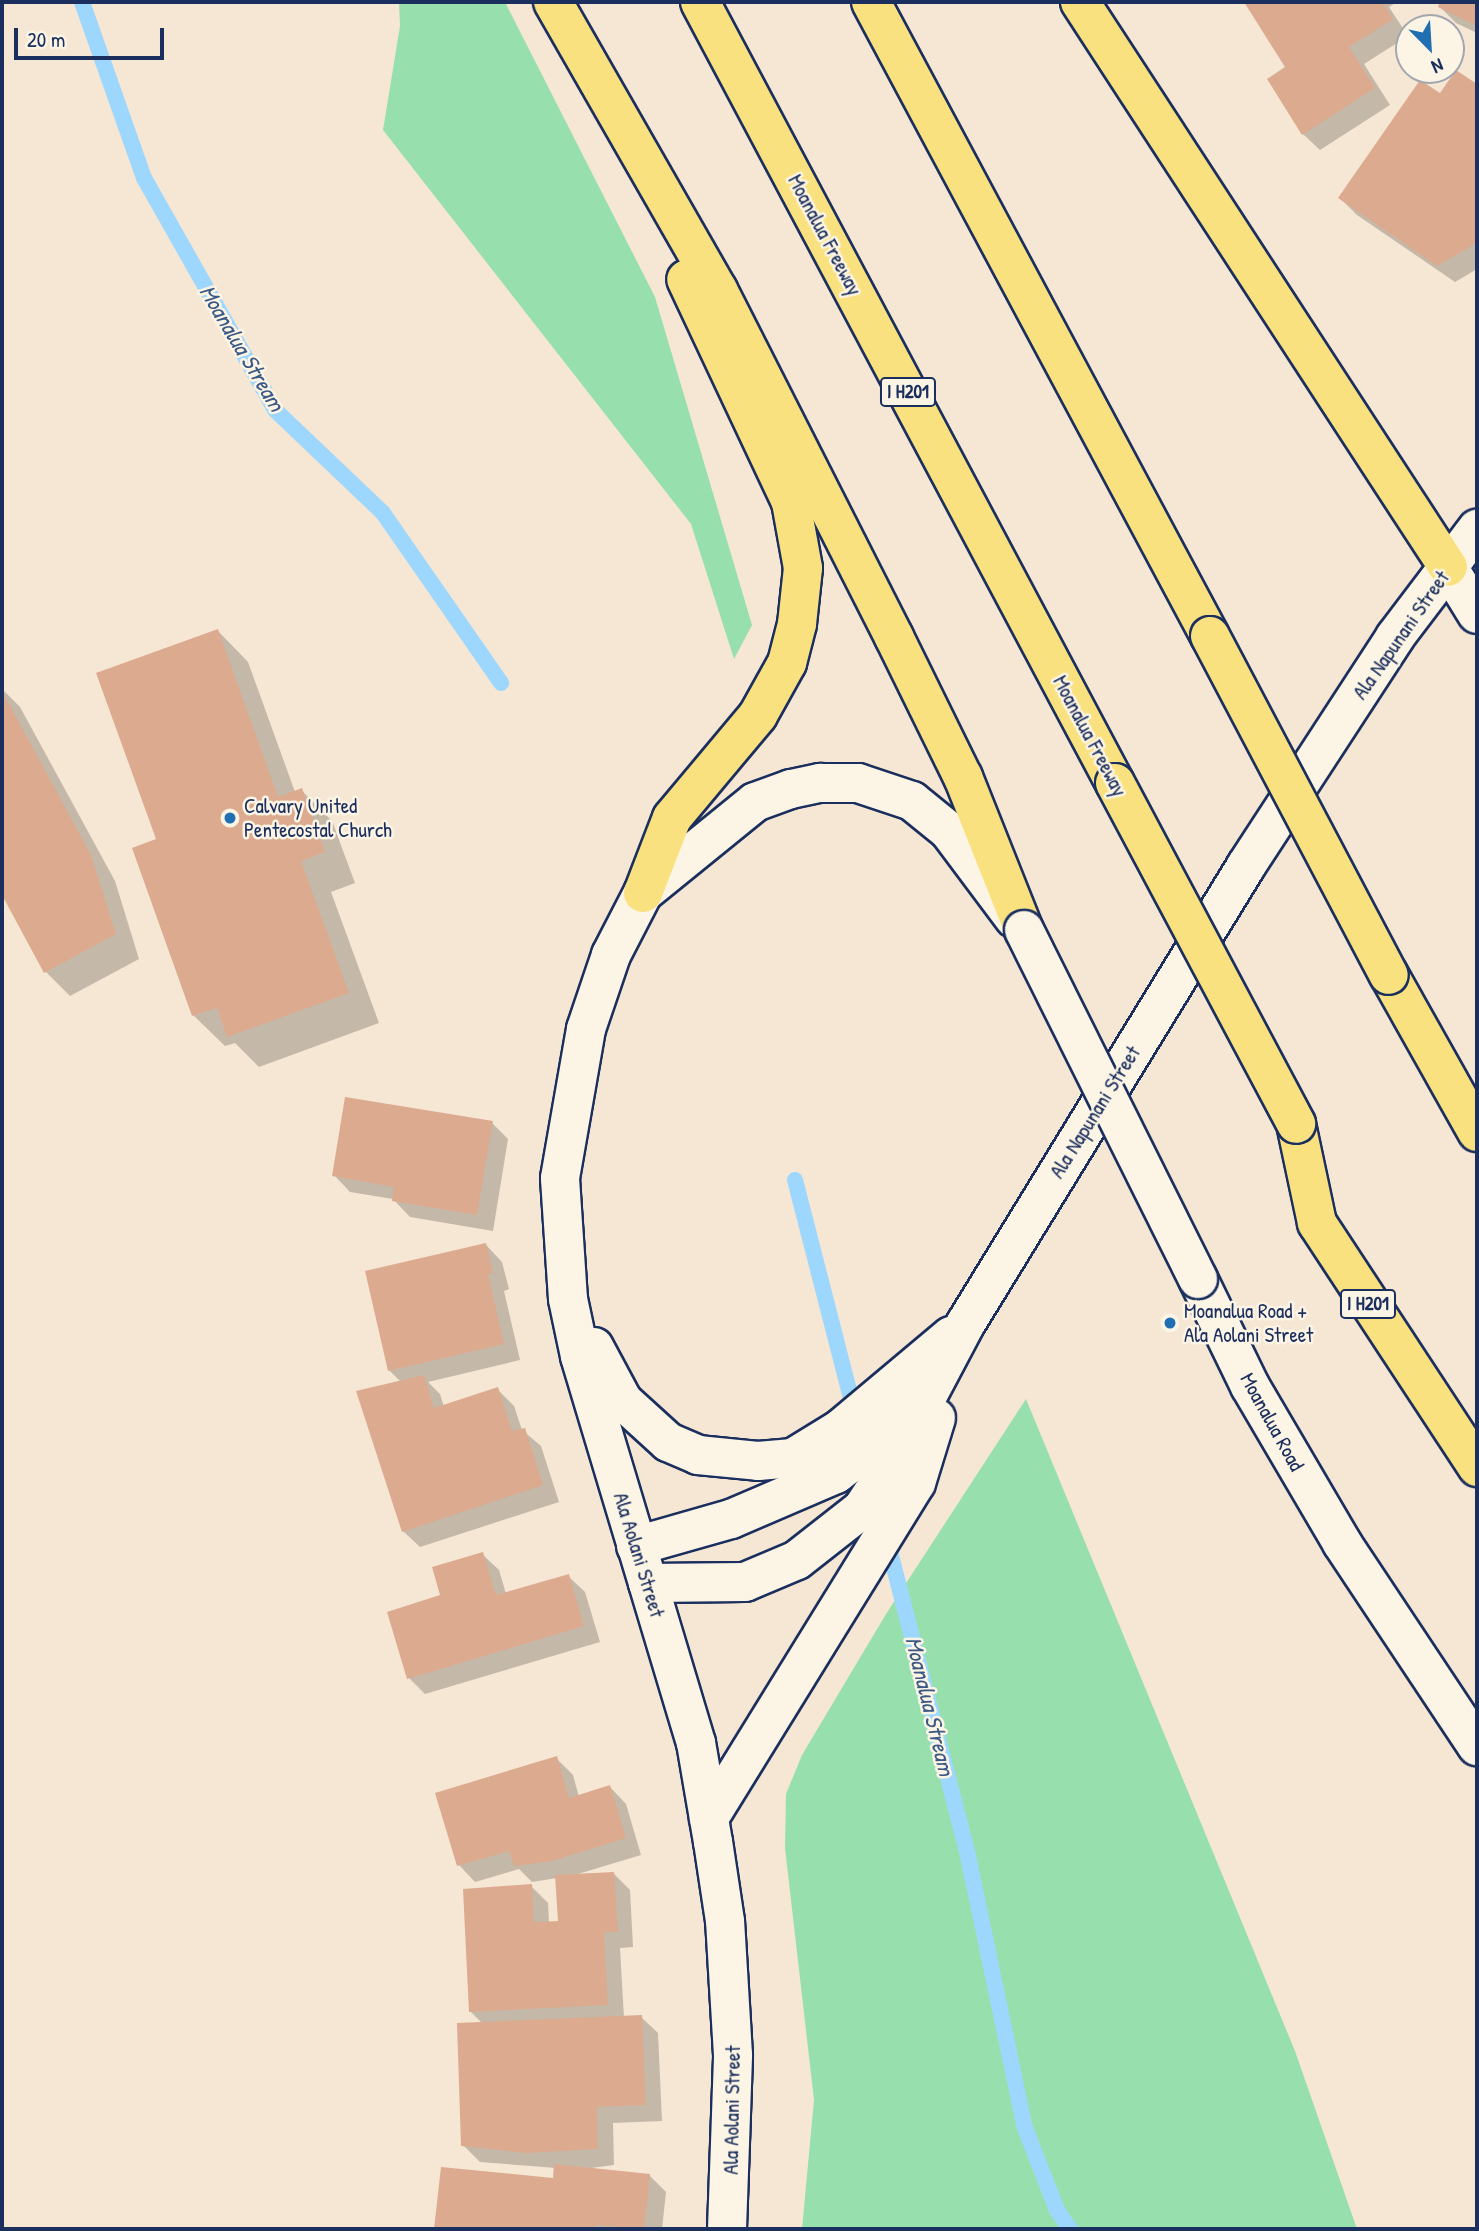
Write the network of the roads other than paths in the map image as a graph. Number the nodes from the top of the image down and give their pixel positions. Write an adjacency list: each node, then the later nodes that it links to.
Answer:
1 (553, 2): 5 (highway)
2 (700, 2): 14 (highway, Moanalua Freeway / I H201, bridge)
3 (871, 2): 11 (highway, bridge)
4 (1080, 2): 7 (highway)
5 (607, 94): 9 (highway); 10 (highway)
6 (1477, 529): 7 (street, Ala Napunani Street)
7 (1448, 567): 8 (street); 13 (street, Ala Napunani Street)
8 (1477, 614)
9 (643, 893): 10 (street, Moanalua Road); 12 (street, Ala Aolani Street)
10 (1024, 930): 17 (street, Moanalua Road, bridge)
11 (1477, 1132)
12 (568, 1299): 13 (street); 15 (street, Ala Aolani Street)
13 (966, 1323): 15 (street); 16 (street, Ala Napunani Street); 18 (street)
14 (1477, 1467)
15 (636, 1546): 16 (street, Ala Aolani Street)
16 (648, 1583): 18 (street, Ala Aolani Street)
17 (1477, 1746)
18 (709, 1818): 19 (street, Ala Aolani Street)
19 (727, 2229)

